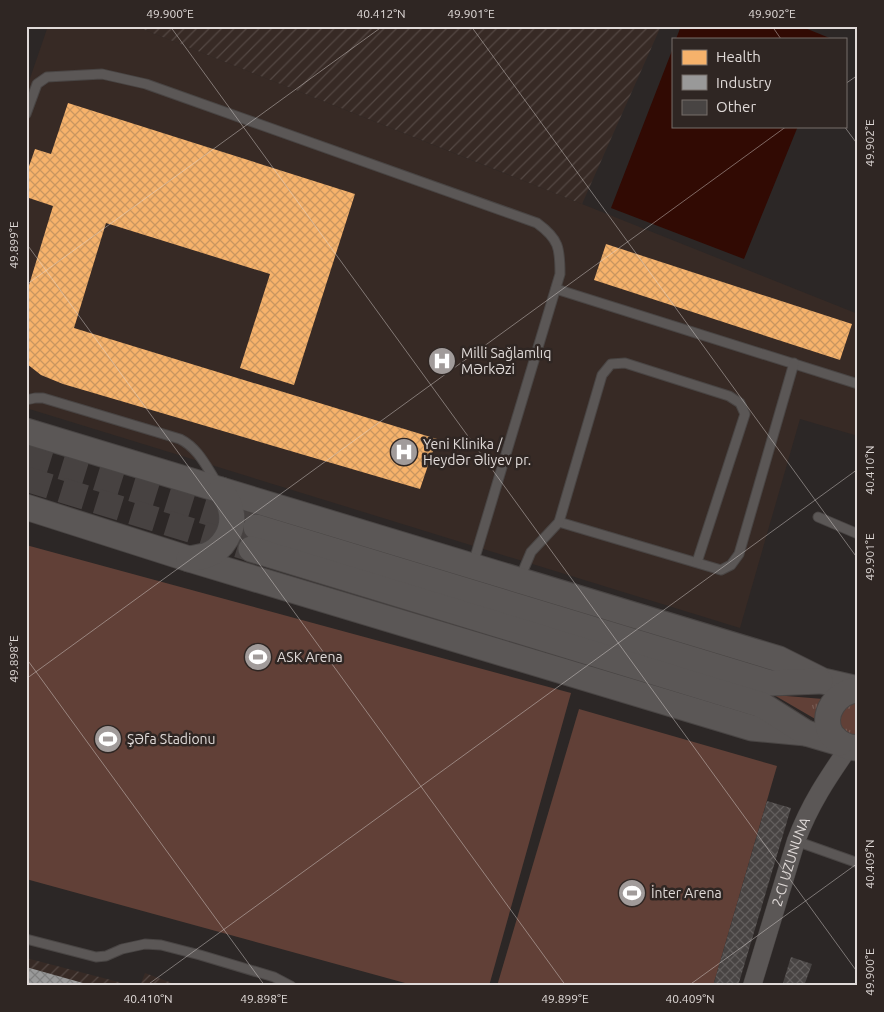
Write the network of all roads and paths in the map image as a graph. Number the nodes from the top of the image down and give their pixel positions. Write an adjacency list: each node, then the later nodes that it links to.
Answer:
1 (26, 114): 2 (lane)
2 (556, 289): 3 (lane); 14 (lane)
3 (794, 363): 4 (lane); 13 (lane)
4 (858, 384)
5 (26, 400): 7 (lane)
6 (26, 431): 7 (main road)
7 (221, 490): 12 (main road); 14 (main road)
8 (26, 507): 12 (main road)
9 (818, 517): 11 (lane)
10 (559, 522): 13 (lane); 13 (lane); 15 (lane)
11 (858, 534)
12 (189, 559): 18 (main road)
13 (697, 562)
14 (472, 566): 15 (main road)
15 (519, 580): 16 (main road)
16 (823, 681): 17 (main road); 18 (main road)
17 (858, 690): 19 (main road)
18 (806, 733): 19 (main road)
19 (849, 746): 20 (street, 2-CI UZUNUNA)
20 (796, 841): 21 (lane); 24 (street, 2-CI UZUNUNA)
21 (858, 863)
22 (26, 939): 23 (lane)
23 (290, 986)
24 (752, 986)

